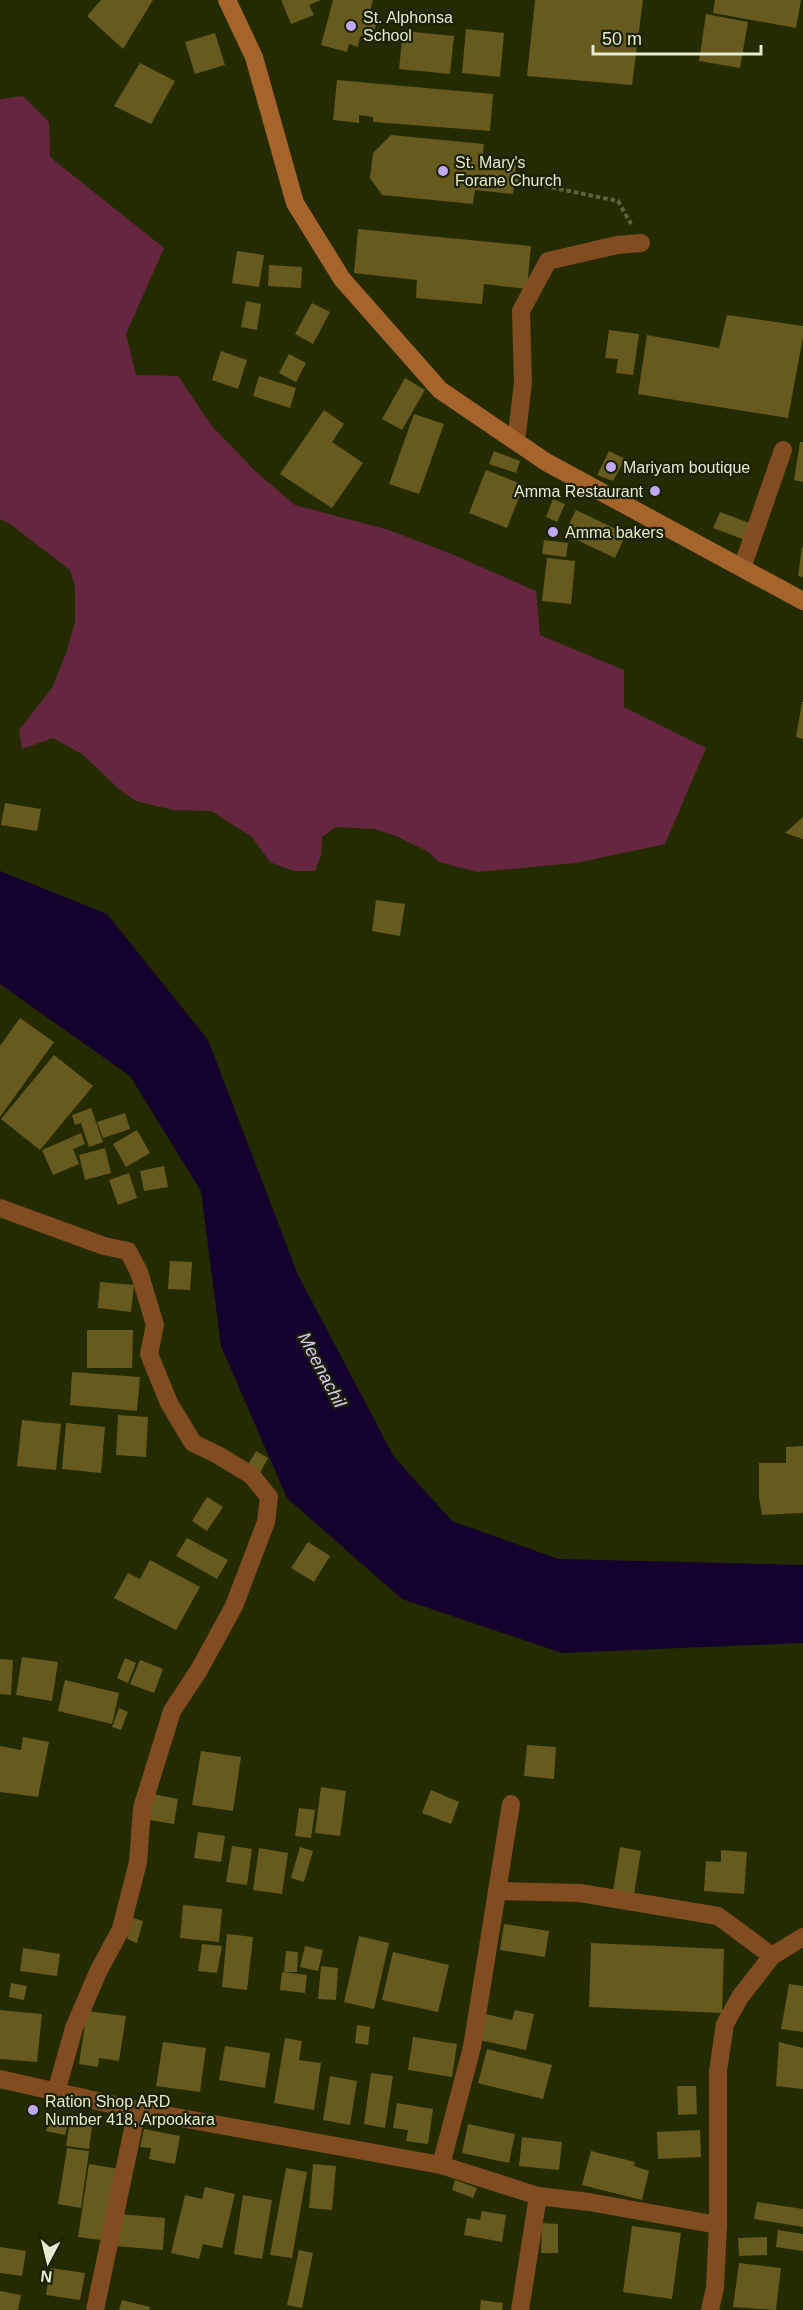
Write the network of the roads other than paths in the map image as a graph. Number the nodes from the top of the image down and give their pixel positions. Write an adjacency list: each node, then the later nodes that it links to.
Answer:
1 (227, 0): 3 (main road)
2 (641, 243): 3 (street)
3 (516, 441): 5 (main road)
4 (783, 450): 5 (street)
5 (742, 568): 6 (main road)
6 (803, 601)
7 (0, 1208): 13 (street)
8 (511, 1804): 9 (street)
9 (499, 1892): 11 (street); 15 (street)
10 (803, 1937): 11 (street)
11 (772, 1956): 17 (street)
12 (0, 2079): 13 (street)
13 (56, 2092): 14 (street)
14 (137, 2110): 15 (street); 18 (street)
15 (441, 2165): 16 (street)
16 (538, 2196): 17 (street); 19 (street)
17 (718, 2225): 20 (street)
18 (95, 2310)
19 (520, 2310)
20 (710, 2310)

